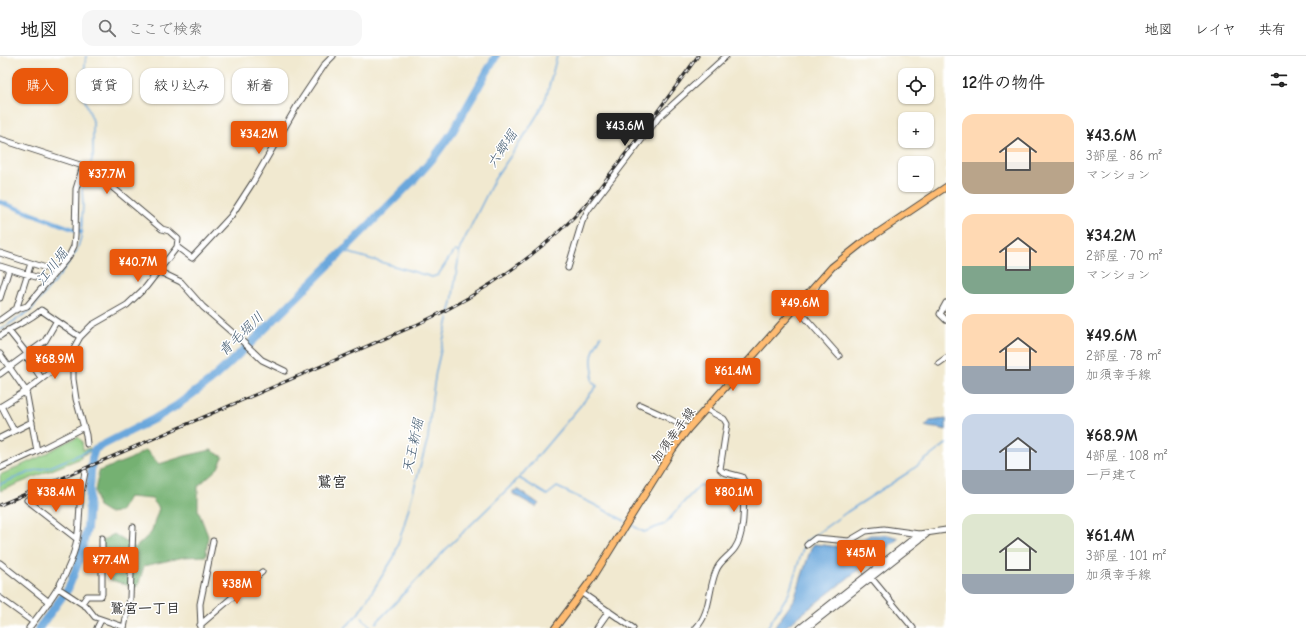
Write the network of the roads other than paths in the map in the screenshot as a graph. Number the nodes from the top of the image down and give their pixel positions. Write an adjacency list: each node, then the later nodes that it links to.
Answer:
1 (333, 56): 6 (street)
2 (726, 56): 10 (street)
3 (0, 139): 4 (street)
4 (83, 166): 6 (street); 13 (street)
5 (946, 187): 16 (main road, 加須幸手線)
6 (177, 247): 12 (street)
7 (0, 253): 8 (street)
8 (31, 262): 13 (street); 14 (street)
9 (0, 266): 11 (street)
10 (568, 268)
11 (9, 269): 14 (street); 17 (street)
12 (158, 271): 25 (street); 33 (street)
13 (55, 273): 15 (street)
14 (27, 275): 15 (street); 19 (street)
15 (49, 282): 19 (street)
16 (818, 283): 29 (street); 39 (main road, 加須幸手線)
17 (0, 298)
18 (946, 303): 21 (street)
19 (16, 310): 20 (street)
20 (0, 320)
21 (946, 320)
22 (56, 322): 23 (street); 25 (street); 28 (street)
23 (8, 330): 24 (street); 28 (street)
24 (0, 336)
25 (80, 337): 27 (street)
26 (0, 354): 32 (street)
27 (73, 355): 35 (street); 41 (street)
28 (27, 356): 32 (street); 35 (street)
29 (839, 356)
30 (946, 358): 31 (street)
31 (939, 364)
32 (10, 368): 34 (street); 36 (street)
33 (285, 372)
34 (0, 374)
35 (42, 379): 36 (street)
36 (26, 391): 38 (street); 40 (street)
37 (640, 405): 42 (street)
38 (1, 407): 43 (street)
39 (706, 410): 42 (main road, 加須幸手線); 76 (street)
40 (32, 422): 43 (street); 46 (street)
41 (84, 427): 45 (street); 46 (street)
42 (688, 429): 62 (main road, 加須幸手線)
43 (14, 431): 44 (street)
44 (0, 438)
45 (87, 444)
46 (37, 451): 47 (street)
47 (0, 468)
48 (85, 472): 55 (street)
49 (27, 500): 55 (street)
50 (133, 527): 72 (street)
51 (946, 530): 53 (street)
52 (919, 534): 53 (street); 57 (street); 60 (street)
53 (926, 534): 60 (street)
54 (102, 538): 65 (street)
55 (77, 539): 61 (street)
56 (213, 541): 69 (street)
57 (807, 545)
58 (0, 563): 64 (street)
59 (262, 572): 69 (street)
60 (870, 575): 77 (street); 78 (street); 79 (street)
61 (59, 589): 64 (street); 65 (street)
62 (582, 593): 66 (street); 73 (main road, 加須幸手線)
63 (0, 598): 68 (street)
64 (49, 602): 68 (street)
65 (82, 603): 67 (street)
66 (609, 612): 74 (street); 75 (street)
67 (101, 620): 71 (street); 72 (street)
68 (33, 622): 70 (street)
69 (201, 626)
70 (29, 628)
71 (97, 628)
72 (124, 628)
73 (555, 628)
74 (597, 628)
75 (633, 628)
76 (696, 628)
77 (800, 628)
78 (807, 628)
79 (913, 628)

